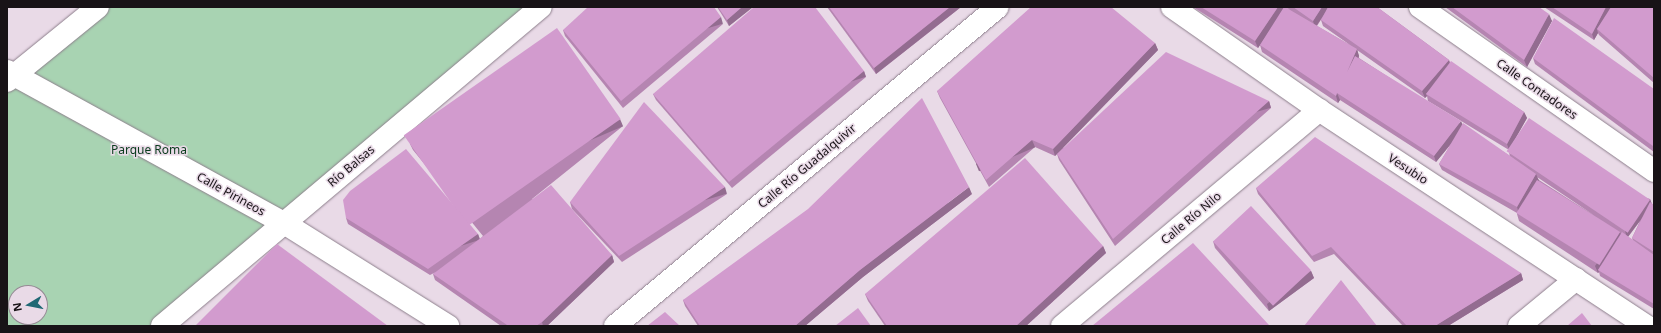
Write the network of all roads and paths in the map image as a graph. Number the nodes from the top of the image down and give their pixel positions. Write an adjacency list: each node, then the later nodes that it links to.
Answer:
1 (98, 7): 6 (street)
2 (541, 7): 9 (street, Río Balsas)
3 (998, 7): 13 (street, Calle Río Guadalquivir)
4 (1172, 7): 7 (street, Vesubio)
5 (1420, 7): 8 (street, Calle Contadores)
6 (10, 76): 9 (street, Calle Pirineos)
7 (1319, 110): 10 (street, Vesubio); 14 (street, Calle Río Nilo)
8 (1654, 171)
9 (284, 223): 11 (street, Río Balsas); 12 (street, Calle Pirineos)
10 (1576, 279): 15 (street); 16 (street, Vesubio)
11 (162, 326)
12 (448, 326)
13 (615, 326)
14 (1062, 326)
15 (1519, 326)
16 (1647, 326)

